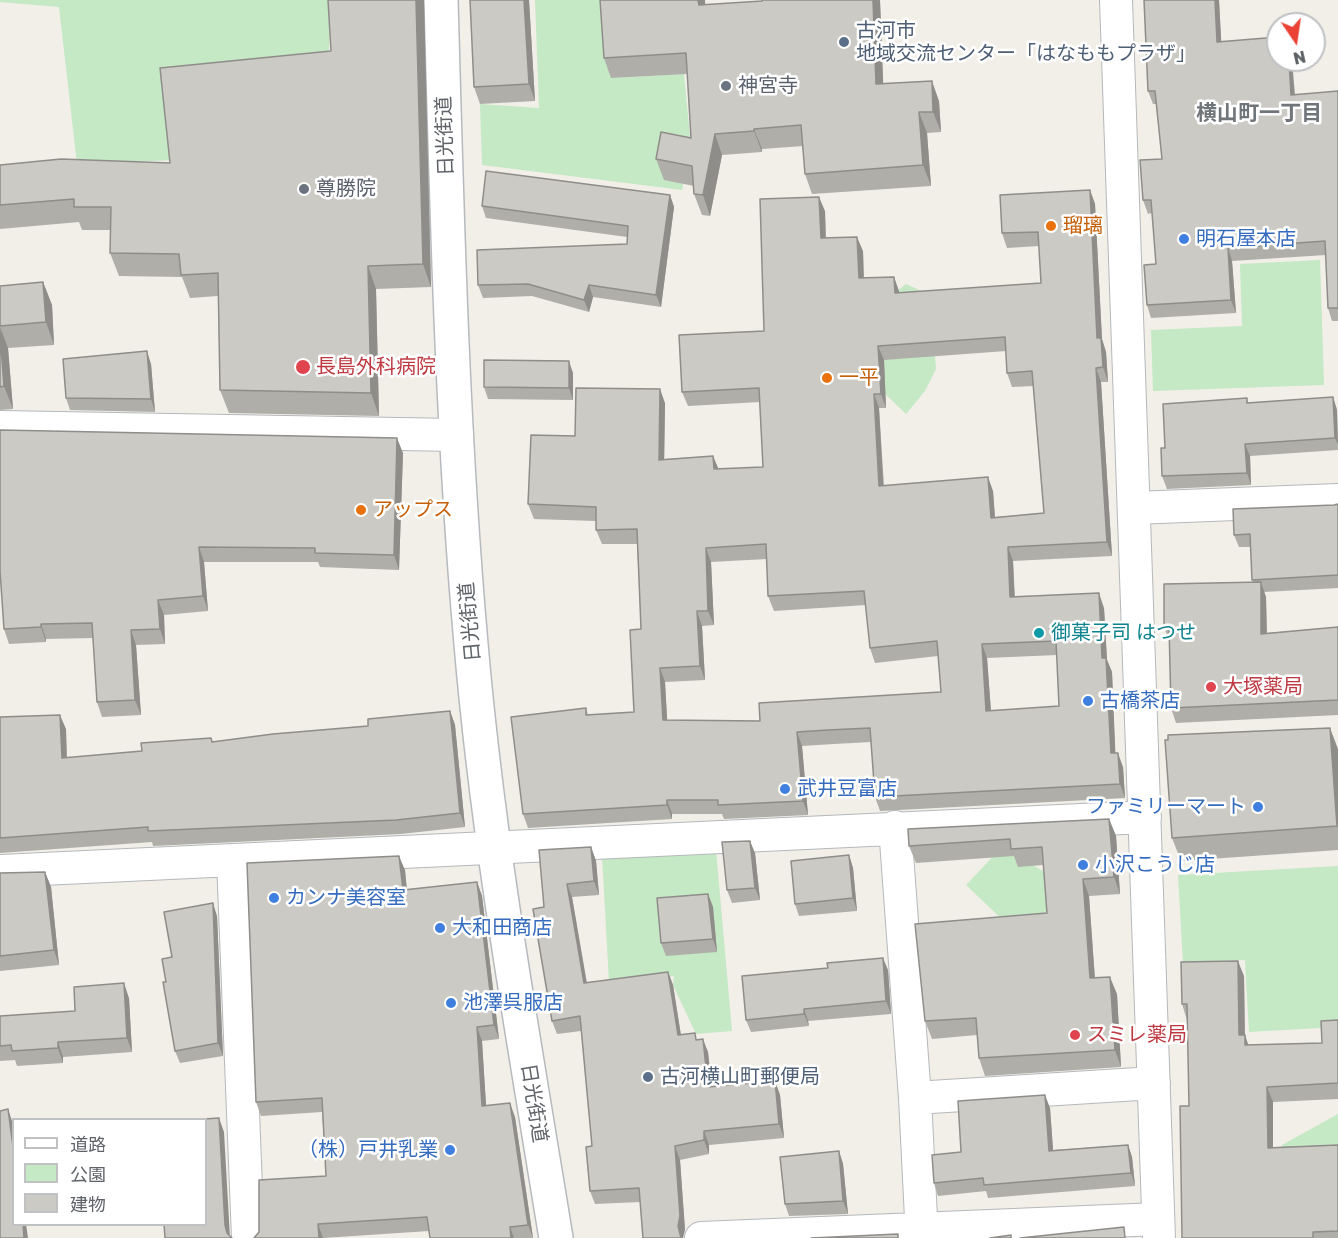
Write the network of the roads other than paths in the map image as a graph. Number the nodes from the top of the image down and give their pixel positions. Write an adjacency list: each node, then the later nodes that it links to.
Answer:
1 (441, 0): 4 (main road, 日光街道)
2 (1116, 0): 6 (street)
3 (0, 427): 4 (street)
4 (457, 435): 11 (main road, 日光街道)
5 (1338, 500): 6 (street)
6 (1134, 508): 8 (street)
7 (1174, 741): 8 (street)
8 (1143, 742): 9 (street)
9 (1145, 817): 10 (street); 14 (street)
10 (894, 827): 11 (street); 15 (street)
11 (495, 847): 12 (street); 19 (main road, 日光街道)
12 (233, 860): 13 (street); 18 (street)
13 (0, 871)
14 (1154, 1083): 15 (street); 16 (street)
15 (915, 1098): 17 (street)
16 (1158, 1229): 17 (street)
17 (921, 1233): 20 (street)
18 (248, 1238)
19 (556, 1238)
20 (701, 1238)

